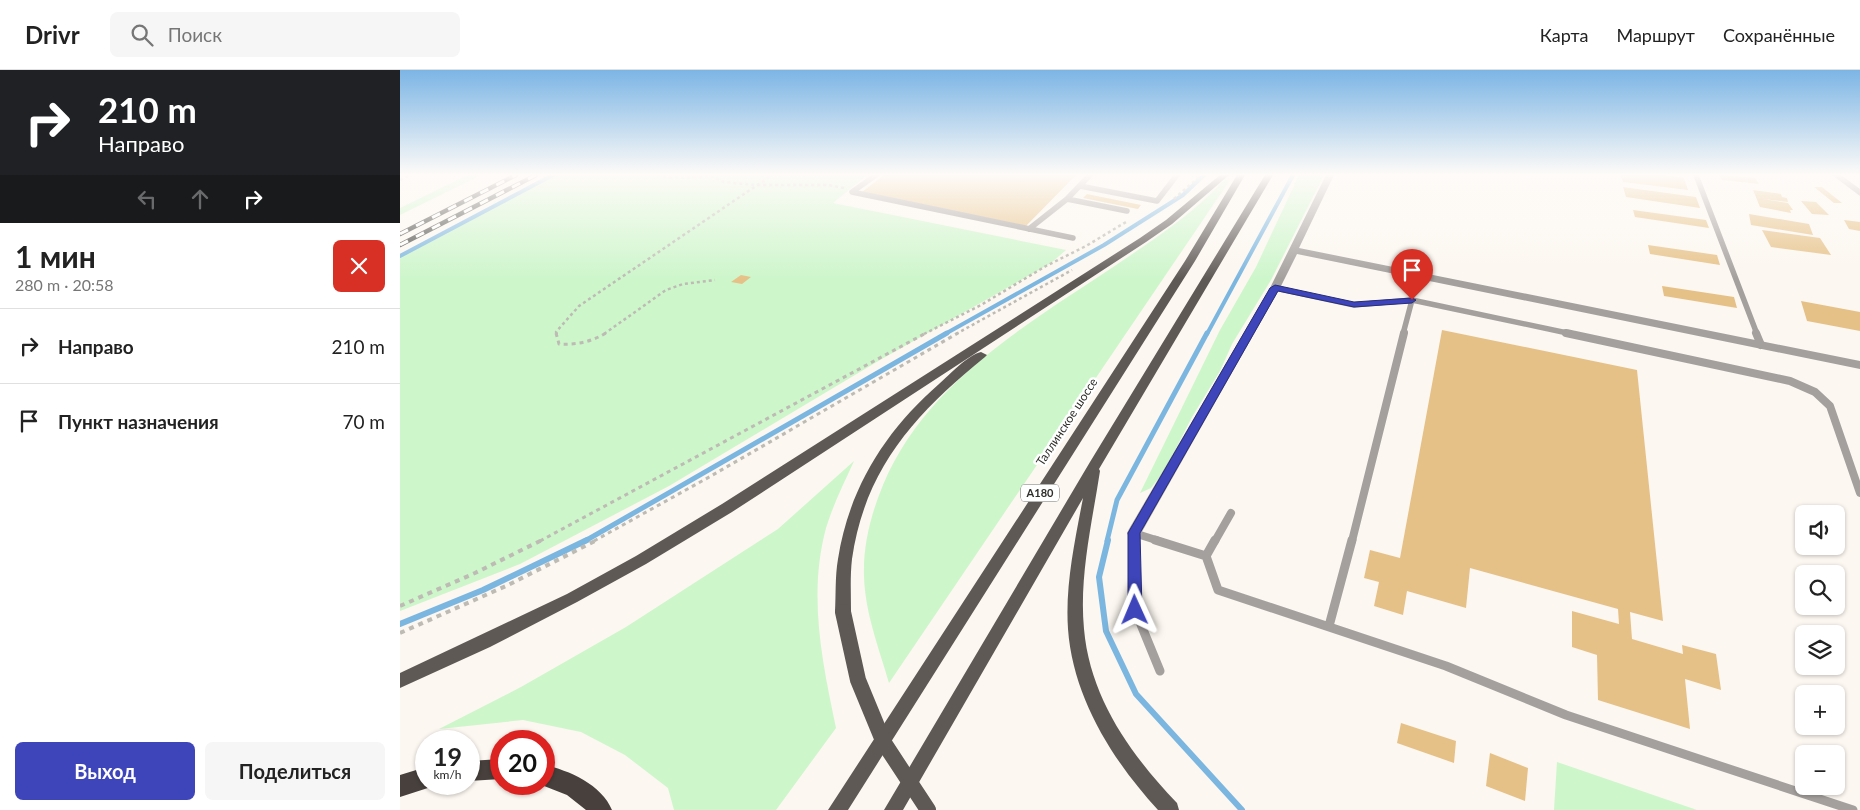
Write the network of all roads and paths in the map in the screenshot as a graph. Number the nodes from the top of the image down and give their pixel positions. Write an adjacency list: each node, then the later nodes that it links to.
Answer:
1 (720, 210): 16 (path)
2 (936, 210): 12 (lane)
3 (1054, 210): 12 (lane)
4 (1120, 210): 10 (lane)
5 (1184, 210): 18 (main road)
6 (1220, 210): 36 (main road, Таллинское шоссе / A180)
7 (1248, 210): 22 (main road)
8 (1313, 210): 14 (street)
9 (1709, 210): 20 (lane)
10 (1127, 211)
11 (1130, 219): 27 (path)
12 (1029, 229): 13 (lane)
13 (1073, 238)
14 (1293, 250): 17 (street); 20 (street)
15 (1076, 268): 29 (path)
16 (715, 280)
17 (1275, 288): 19 (lane); 25 (street)
18 (1054, 299): 31 (main road); 38 (main road, bridge)
19 (1412, 300): 23 (lane); 28 (lane)
20 (1760, 345): 21 (street)
21 (1860, 365)
22 (1095, 465): 37 (main road); 39 (main road)
23 (1860, 492)
24 (1231, 513): 26 (lane)
25 (1134, 533): 26 (lane); 30 (lane)
26 (1206, 556): 28 (lane)
27 (400, 606)
28 (1329, 626): 40 (lane)
29 (400, 633)
30 (1160, 671)
31 (400, 681)
32 (555, 778): 35 (highway)
33 (415, 781): 34 (highway)
34 (400, 786)
35 (601, 810)
36 (837, 810)
37 (893, 810)
38 (928, 810)
39 (1170, 810)
40 (1853, 810)

